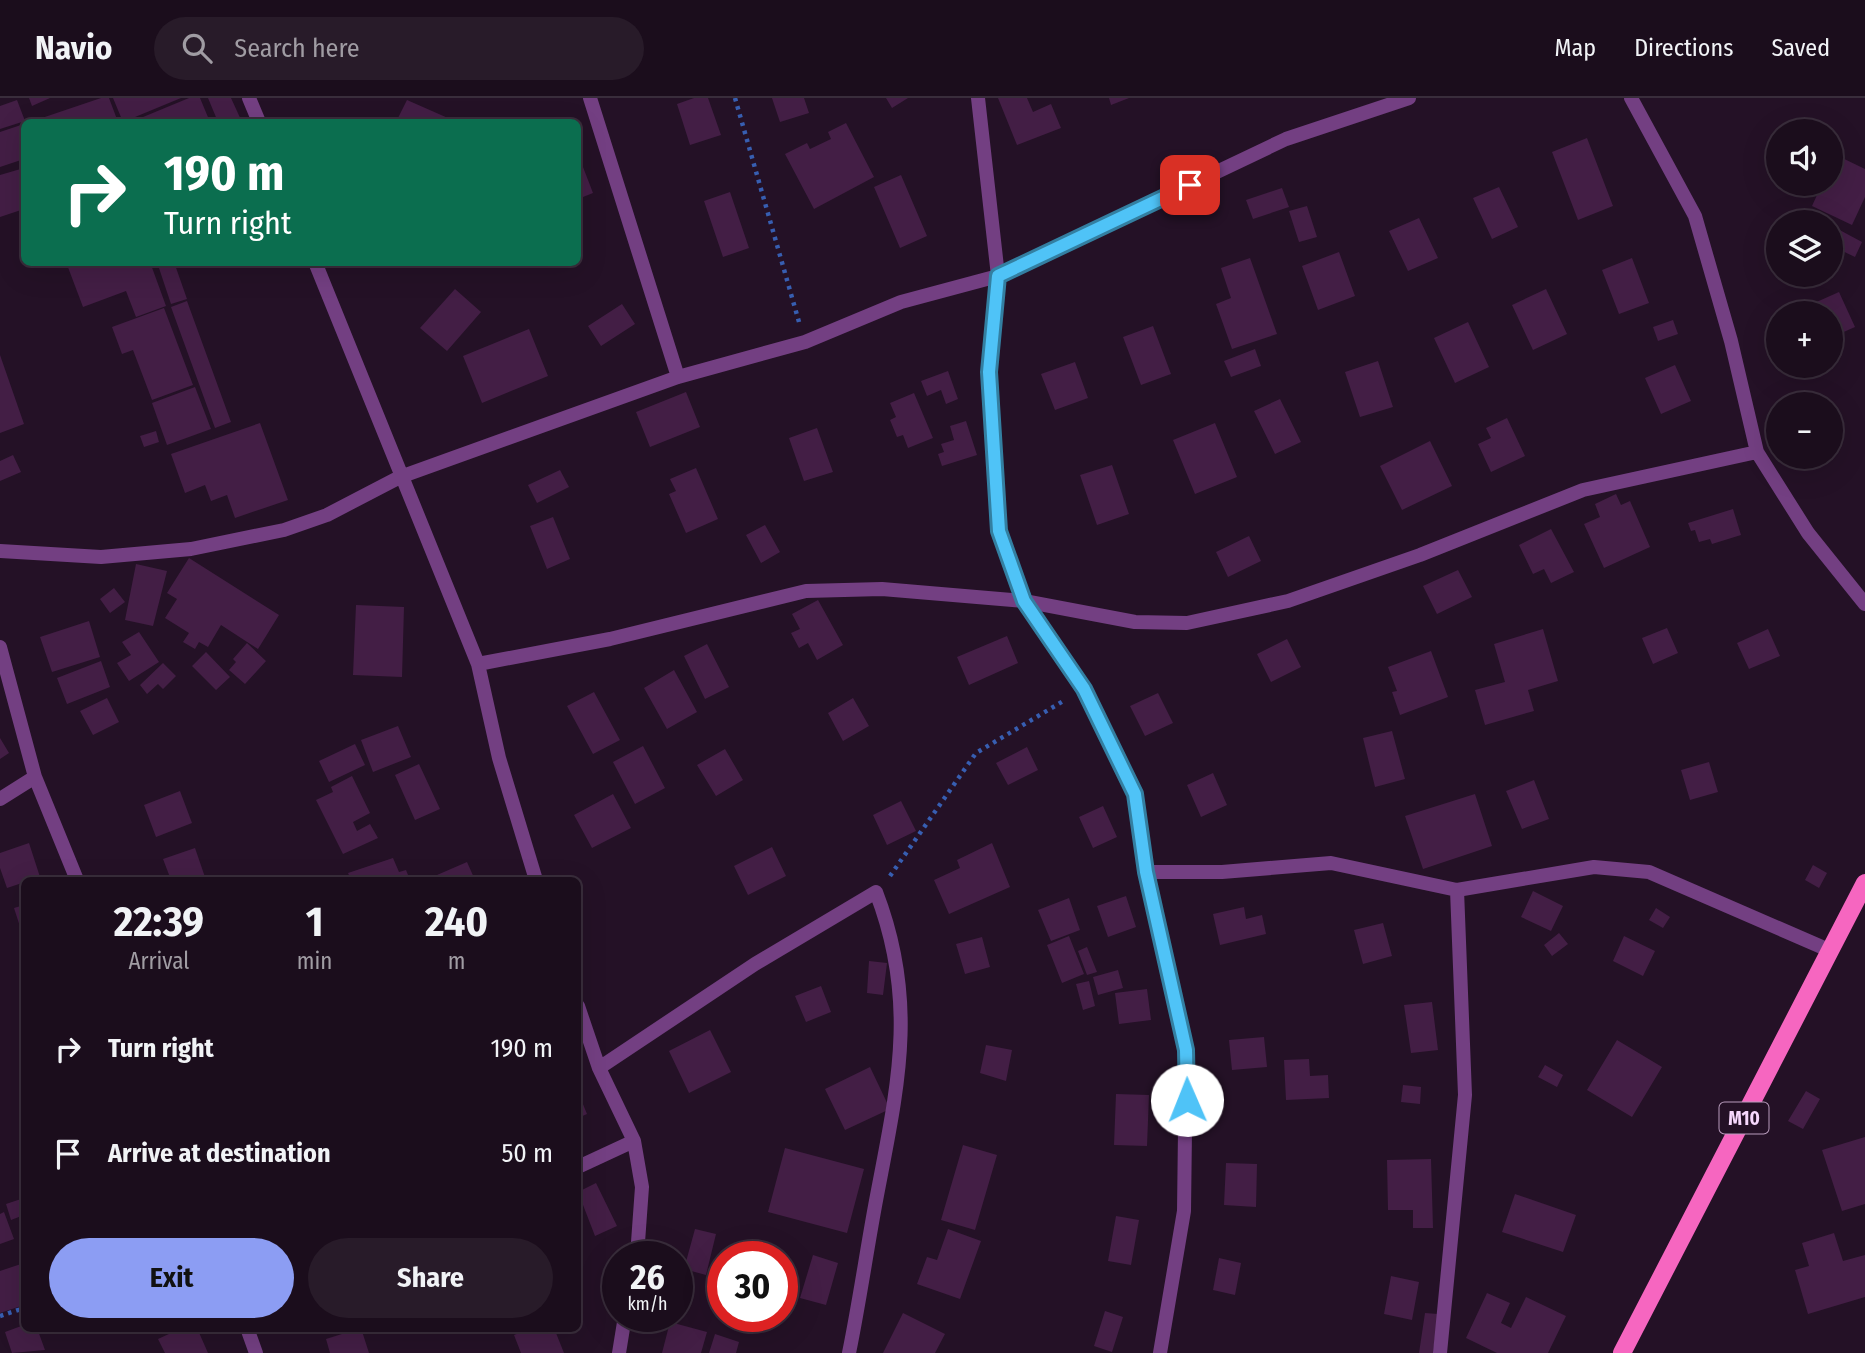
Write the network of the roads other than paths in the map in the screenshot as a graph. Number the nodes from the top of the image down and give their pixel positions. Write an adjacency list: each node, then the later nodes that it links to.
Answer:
1 (249, 98): 6 (street)
2 (590, 98): 9 (street)
3 (978, 98): 8 (street)
4 (1409, 98): 8 (street)
5 (1631, 98): 10 (street)
6 (258, 119)
7 (317, 266): 11 (street)
8 (998, 276): 9 (street); 13 (street)
9 (678, 377): 11 (street)
10 (1756, 452): 13 (street); 14 (street)
11 (400, 477): 12 (street); 16 (street)
12 (0, 551)
13 (1024, 601): 16 (street); 19 (street)
14 (1865, 604)
15 (0, 647): 17 (street)
16 (478, 664): 21 (street)
17 (36, 777): 18 (street); 20 (street)
18 (0, 799)
19 (1146, 872): 23 (street); 35 (street)
20 (76, 877)
21 (536, 877)
22 (1865, 883): 24 (main road, M10)
23 (1457, 890): 24 (street); 36 (street)
24 (1831, 951): 37 (main road, M10)
25 (581, 1015): 26 (street)
26 (599, 1068): 27 (street); 34 (street)
27 (634, 1141): 28 (street); 29 (street)
28 (581, 1166)
29 (638, 1241)
30 (248, 1332): 32 (street)
31 (623, 1332): 33 (street)
32 (256, 1353)
33 (620, 1353)
34 (849, 1353)
35 (1160, 1353)
36 (1440, 1353)
37 (1622, 1353)

